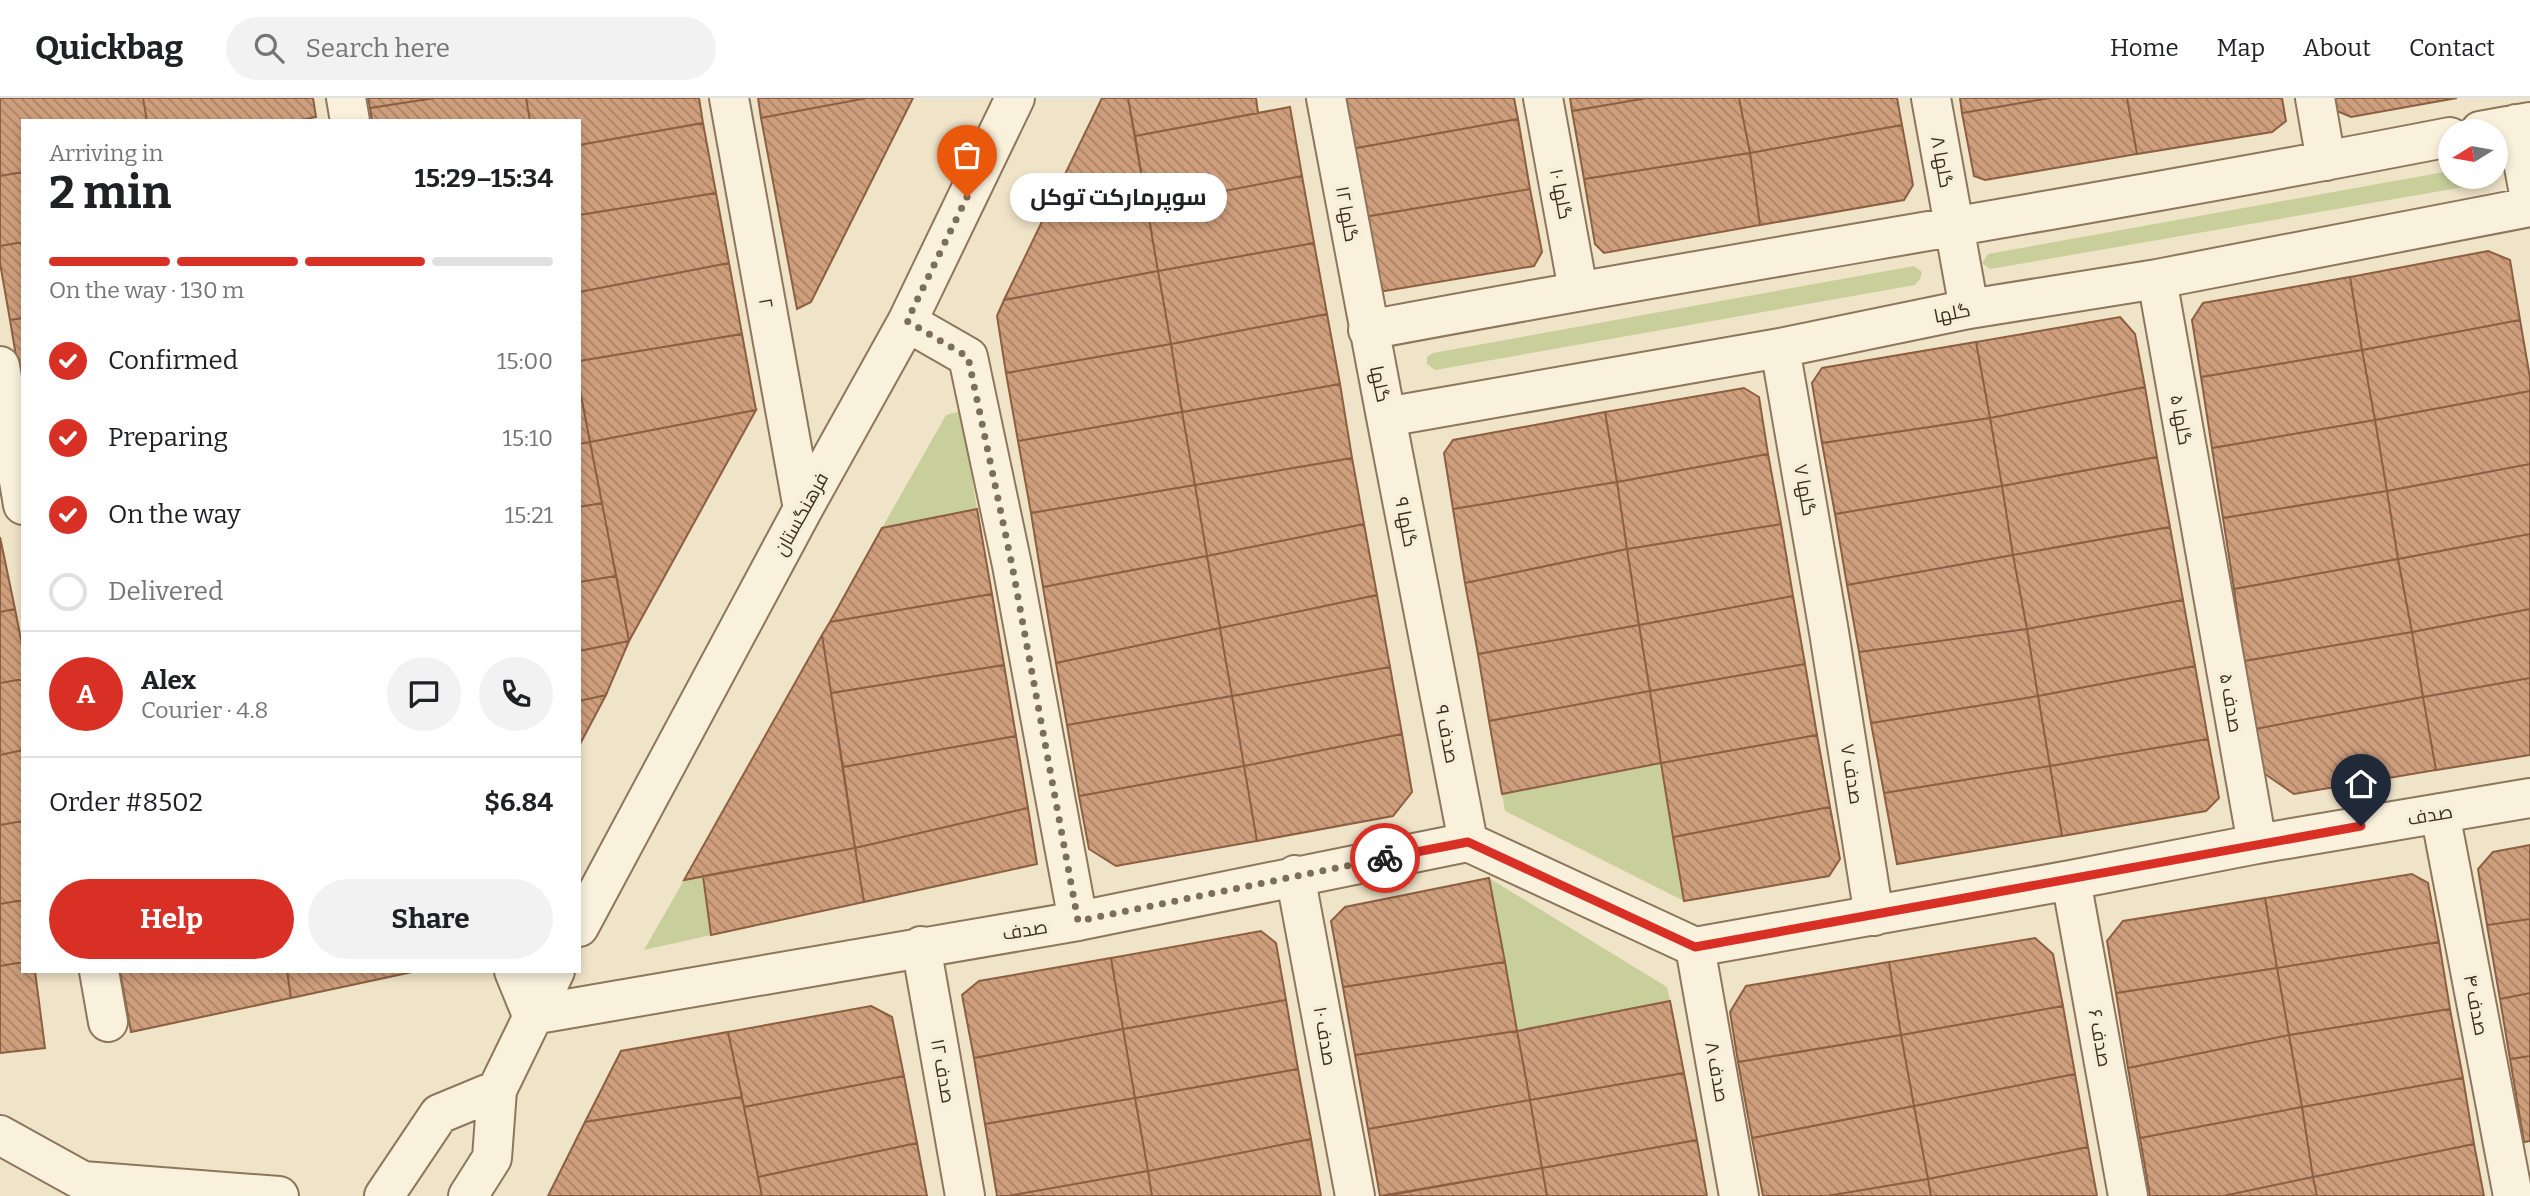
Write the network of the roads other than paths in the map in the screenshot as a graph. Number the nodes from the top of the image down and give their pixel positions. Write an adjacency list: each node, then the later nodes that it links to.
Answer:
1 (346, 98): 8 (street)
2 (729, 98): 24 (street, ۲)
3 (1015, 98): 18 (street, فرهنگستان)
4 (1326, 98): 19 (street, گلها ۱۲)
5 (1542, 98): 16 (street, گلها ۱۰)
6 (1931, 98): 14 (street, گلها ۸)
7 (2315, 98): 11 (street)
8 (350, 119)
9 (2509, 126): 12 (street)
10 (2438, 139): 11 (street)
11 (2326, 161): 14 (street)
12 (2530, 199)
13 (2530, 207): 15 (street, گلها)
14 (1954, 225): 16 (street); 17 (street, گلها ۸)
15 (2157, 279): 17 (street, گلها); 25 (street, گلها ۵)
16 (1578, 290): 19 (street)
17 (1969, 309): 20 (street, گلها)
18 (907, 321): 24 (street, فرهنگستان); 35 (street)
19 (1368, 330): 22 (street, گلها)
20 (1780, 348): 22 (street, گلها); 27 (street, گلها ۷)
21 (0, 366): 23 (street)
22 (1386, 417): 26 (street, گلها ۹)
23 (21, 493)
24 (803, 509): 36 (street, فرهنگستان)
25 (2205, 561): 31 (street, صدف ۵)
26 (1426, 626): 30 (street, صدف ۹)
27 (1829, 632): 34 (street, صدف ۷)
28 (2530, 797): 29 (street, صدف)
29 (2440, 813): 31 (street, صدف); 53 (street, صدف ۴)
30 (1468, 842): 32 (street, صدف); 38 (street)
31 (2257, 844): 33 (street, صدف)
32 (1295, 875): 35 (street, صدف); 50 (street, صدف ۱۰)
33 (2071, 880): 34 (street, صدف); 52 (street, صدف ۶)
34 (1874, 916): 38 (street, صدف)
35 (1078, 921): 37 (street, صدف)
36 (581, 923)
37 (921, 946): 42 (street, صدف); 49 (street, صدف ۱۲)
38 (1695, 947): 51 (street, صدف ۸)
39 (99, 973): 43 (street)
40 (515, 973): 42 (street)
41 (554, 973): 42 (street)
42 (532, 1015): 44 (street)
43 (108, 1022)
44 (497, 1090): 47 (street); 48 (street)
45 (0, 1135): 46 (street)
46 (279, 1196)
47 (384, 1196)
48 (468, 1196)
49 (965, 1196)
50 (1354, 1196)
51 (1739, 1196)
52 (2128, 1196)
53 (2513, 1196)

